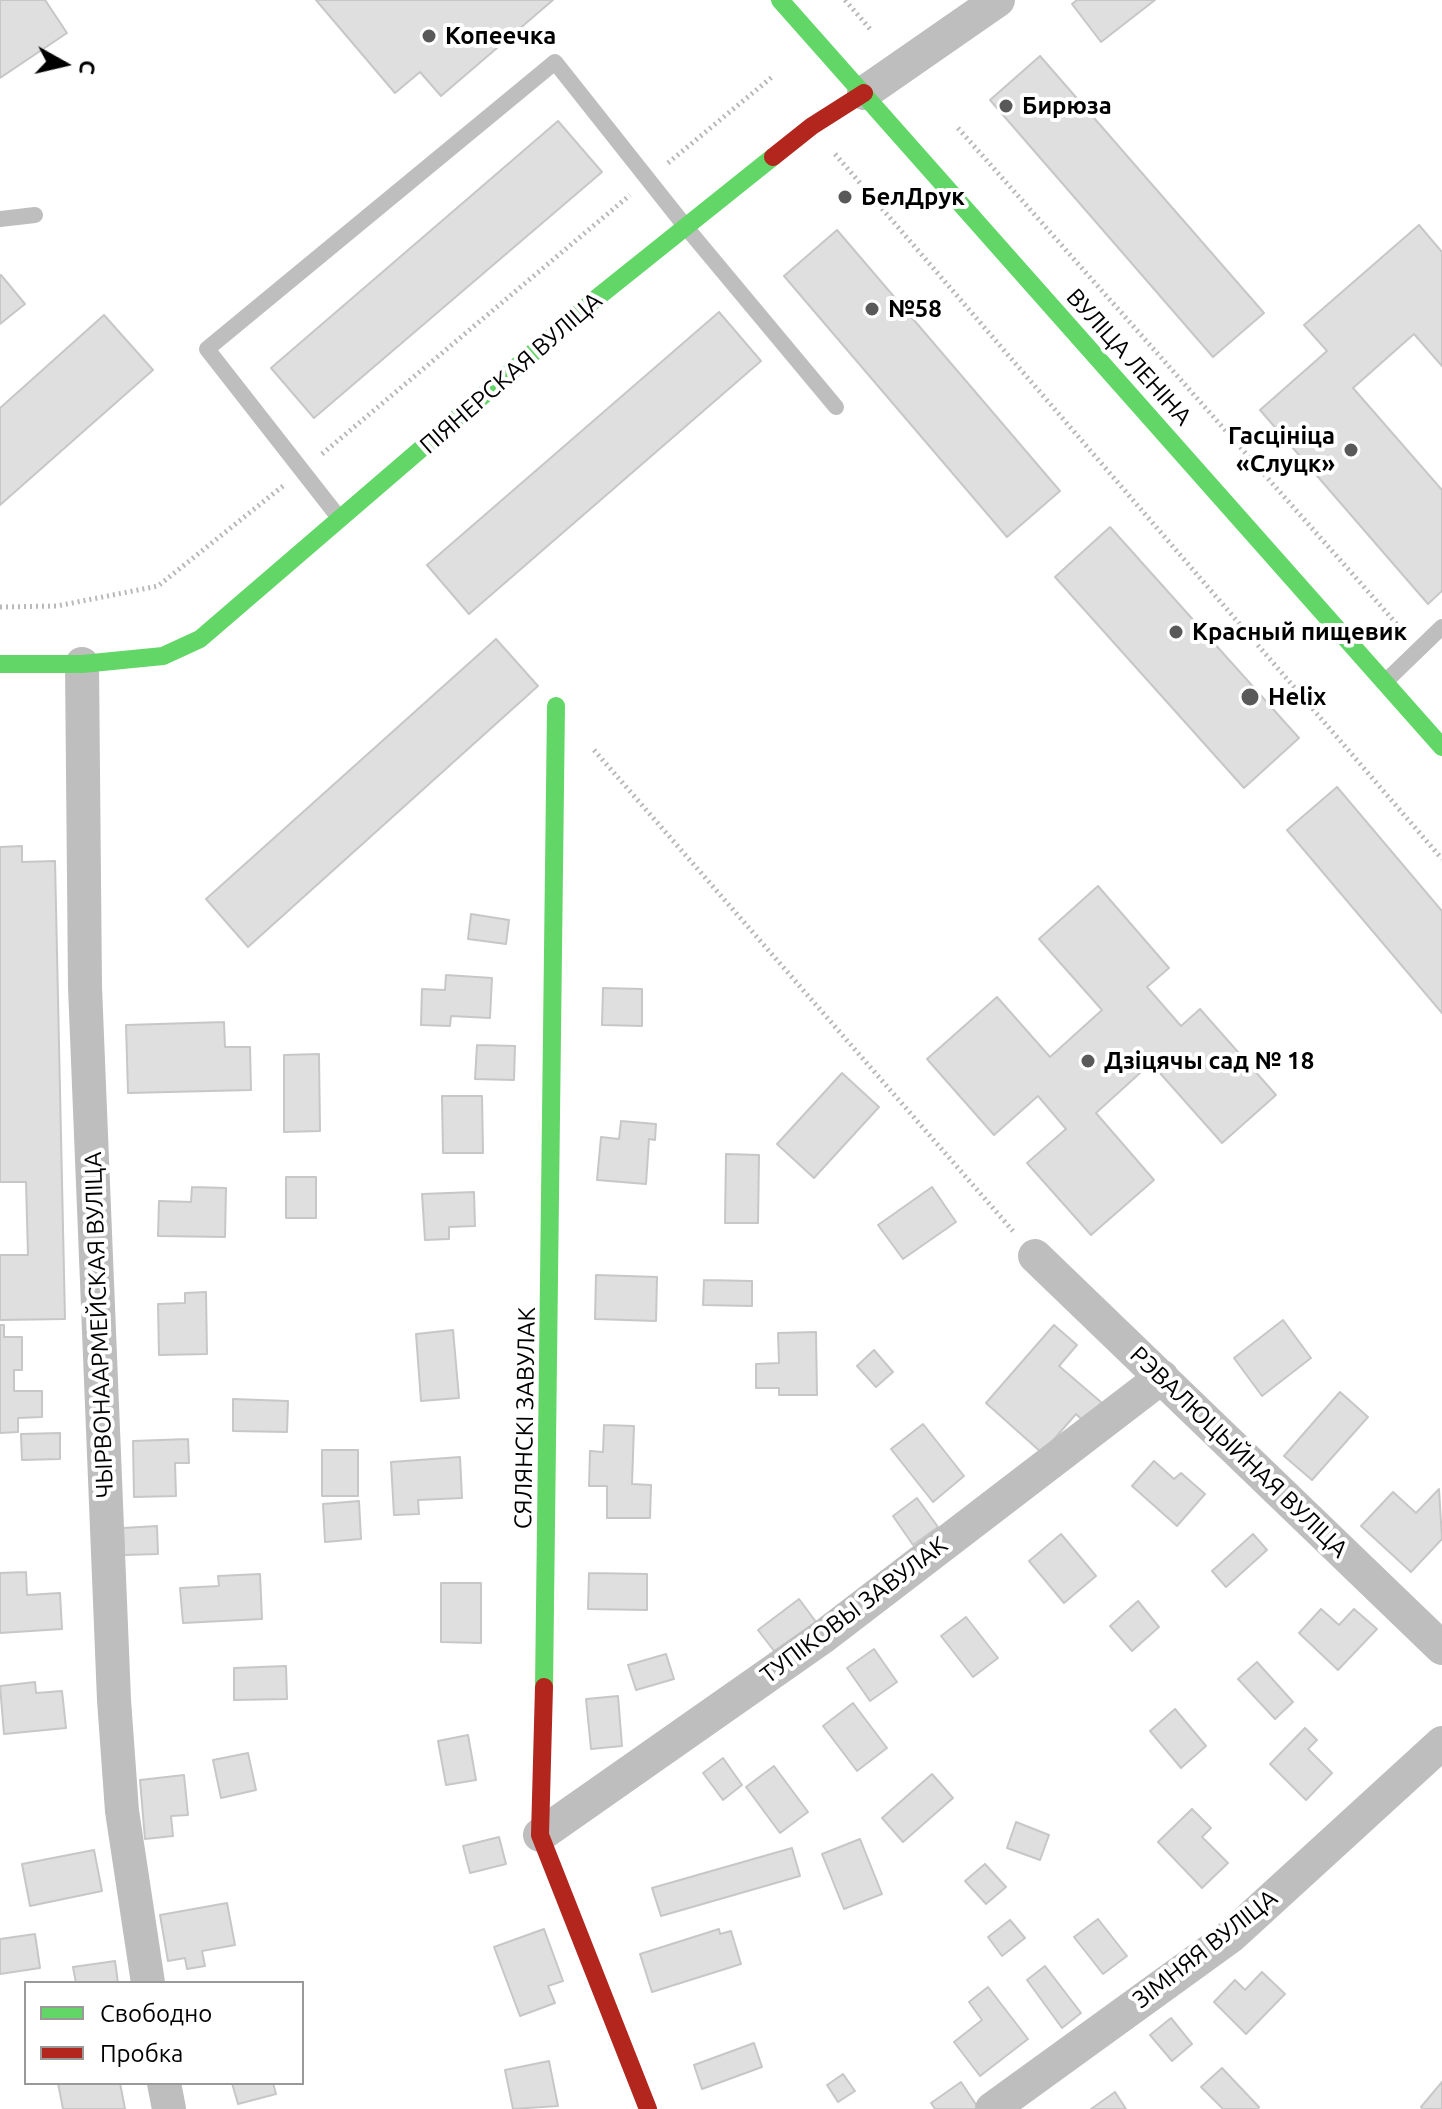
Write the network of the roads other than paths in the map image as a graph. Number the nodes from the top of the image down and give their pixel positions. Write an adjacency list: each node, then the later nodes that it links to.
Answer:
1 (780, 0): 3 (street, ВУЛІЦА ЛЕНІНА)
2 (998, 0): 3 (street, ПІЯНЕРСКАЯ ВУЛІЦА)
3 (864, 93): 6 (street, ПІЯНЕРСКАЯ ВУЛІЦА); 12 (street, ВУЛІЦА ЛЕНІНА)
4 (35, 215): 5 (lane)
5 (0, 219)
6 (685, 226): 7 (lane); 8 (street, ПІЯНЕРСКАЯ ВУЛІЦА); 8 (lane)
7 (836, 407)
8 (341, 520): 11 (street, ПІЯНЕРСКАЯ ВУЛІЦА)
9 (1442, 627): 12 (lane)
10 (0, 664): 11 (street, ПІЯНЕРСКАЯ ВУЛІЦА)
11 (82, 664): 20 (street, ЧЫРВОНААРМЕЙСКАЯ ВУЛІЦА)
12 (1385, 682): 14 (street, ВУЛІЦА ЛЕНІНА)
13 (556, 706): 19 (street, СЯЛЯНСКІ ЗАВУЛАК)
14 (1442, 747)
15 (1035, 1256): 16 (street, РЭВАЛЮЦЫЙНАЯ ВУЛІЦА)
16 (1162, 1377): 17 (street, РЭВАЛЮЦЫЙНАЯ ВУЛІЦА); 19 (street, ТУПІКОВЫ ЗАВУЛАК)
17 (1442, 1648)
18 (1442, 1743): 24 (street, ЗІМНЯЯ ВУЛІЦА)
19 (540, 1835): 23 (street, СЯЛЯНСКІ ЗАВУЛАК)
20 (148, 1981)
21 (164, 2085): 22 (street)
22 (169, 2109)
23 (648, 2109)
24 (992, 2109)

